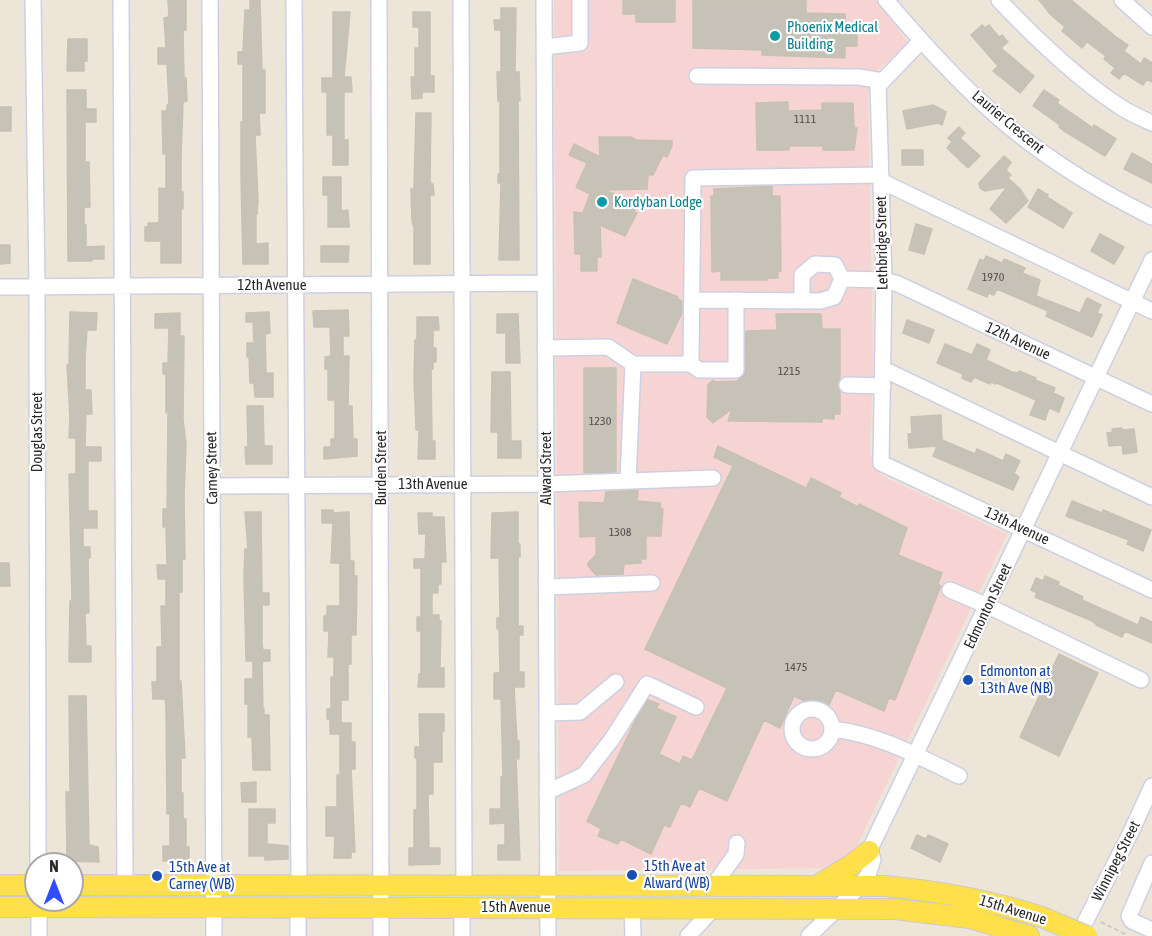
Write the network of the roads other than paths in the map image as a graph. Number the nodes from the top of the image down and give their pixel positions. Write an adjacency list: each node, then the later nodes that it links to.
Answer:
1 (33, 0): 28 (street, Douglas Street)
2 (121, 0): 26 (street)
3 (210, 0): 27 (street, Carney Street)
4 (294, 0): 29 (street)
5 (379, 0): 24 (street, Burden Street)
6 (461, 0): 25 (street)
7 (544, 0): 14 (street, Alward Street)
8 (580, 0): 14 (street)
9 (886, 0): 13 (street, Laurier Crescent)
10 (999, 0): 17 (street)
11 (1122, 0): 12 (street)
12 (1152, 27)
13 (921, 41): 16 (street); 19 (street, Laurier Crescent)
14 (544, 47): 23 (street, Alward Street)
15 (697, 76): 16 (street)
16 (883, 81): 18 (street, Lethbridge Street)
17 (1152, 123)
18 (881, 178): 22 (street, Lethbridge Street); 31 (street); 34 (street)
19 (1152, 217)
20 (1152, 260): 34 (street, Edmonton Street)
21 (842, 279): 22 (street, 12th Avenue); 33 (street); 33 (street)
22 (884, 280): 39 (street, Lethbridge Street); 40 (street, 12th Avenue)
23 (545, 283): 25 (street, 12th Avenue); 36 (street, Alward Street)
24 (380, 284): 25 (street, 12th Avenue); 29 (street, 12th Avenue); 48 (street, Burden Street)
25 (462, 284): 49 (street)
26 (122, 285): 27 (street, 12th Avenue); 28 (street, 12th Avenue); 73 (street)
27 (210, 285): 29 (street, 12th Avenue); 52 (street, Carney Street)
28 (37, 286): 30 (street, 12th Avenue); 71 (street, Douglas Street)
29 (294, 286): 51 (street)
30 (0, 287)
31 (692, 300): 32 (street); 38 (street)
32 (736, 300): 33 (street); 38 (street)
33 (802, 301)
34 (1132, 302): 35 (street); 40 (street, Edmonton Street)
35 (1152, 311)
36 (545, 348): 37 (street); 50 (street, Alward Street)
37 (633, 364): 38 (street); 47 (street)
38 (691, 364)
39 (883, 369): 42 (street, Lethbridge Street); 44 (street)
40 (1095, 376): 43 (street, 12th Avenue); 44 (street, Edmonton Street)
41 (847, 385): 42 (street)
42 (883, 386): 45 (street, Lethbridge Street)
43 (1152, 404)
44 (1060, 453): 53 (street); 54 (street, Edmonton Street)
45 (881, 463): 54 (street, 13th Avenue)
46 (713, 478): 47 (street, 13th Avenue)
47 (628, 481): 50 (street, 13th Avenue)
48 (381, 484): 49 (street, 13th Avenue); 51 (street, 13th Avenue); 79 (street, Burden Street)
49 (464, 484): 50 (street, 13th Avenue); 80 (street)
50 (546, 484): 56 (street, Alward Street)
51 (298, 485): 52 (street, 13th Avenue); 78 (street)
52 (213, 486): 77 (street, Carney Street)
53 (1152, 497)
54 (1024, 529): 58 (street, 13th Avenue); 59 (street, Edmonton Street)
55 (652, 583): 56 (street)
56 (547, 587): 63 (street, Alward Street)
57 (950, 590): 59 (street)
58 (1152, 590)
59 (988, 606): 60 (street); 65 (street, Edmonton Street)
60 (1141, 680)
61 (616, 682): 63 (street)
62 (696, 707): 68 (street)
63 (547, 713): 68 (street, Alward Street)
64 (832, 729): 65 (street)
65 (916, 755): 66 (street); 70 (street, Edmonton Street)
66 (959, 776)
67 (1152, 786): 109 (street, Winnipeg Street)
68 (547, 792): 81 (street, Alward Street)
69 (737, 843): 82 (street)
70 (869, 851): 83 (street, Edmonton Street); 84 (main road)
71 (38, 852)
72 (1152, 863): 98 (street)
73 (125, 884): 76 (main road, 15th Avenue); 77 (main road, 15th Avenue)
74 (0, 885): 75 (main road)
75 (24, 885)
76 (84, 885)
77 (214, 885): 78 (main road, 15th Avenue); 88 (street, Carney Street)
78 (298, 886): 79 (main road, 15th Avenue)
79 (381, 886): 80 (main road, 15th Avenue); 90 (street, Burden Street)
80 (464, 886): 81 (main road, 15th Avenue)
81 (547, 886): 82 (main road, 15th Avenue); 92 (street, Alward Street)
82 (713, 886): 84 (main road, 15th Avenue)
83 (860, 886): 84 (main road, 15th Avenue); 95 (street, Edmonton Street); 97 (main road, 15th Avenue, bridge)
84 (816, 887)
85 (0, 907): 86 (main road, 15th Avenue)
86 (24, 907)
87 (84, 907): 88 (main road, 15th Avenue)
88 (214, 907): 89 (main road, 15th Avenue); 100 (street, Carney Street)
89 (298, 907): 90 (main road, 15th Avenue); 101 (street)
90 (381, 907): 91 (main road, 15th Avenue); 102 (street, Burden Street)
91 (462, 907): 92 (main road, 15th Avenue); 103 (street)
92 (548, 907): 93 (main road, 15th Avenue); 104 (street, Alward Street)
93 (632, 908): 94 (main road, 15th Avenue); 105 (street)
94 (715, 908): 95 (main road, 15th Avenue); 106 (street)
95 (837, 908): 107 (street, Edmonton Street); 108 (main road, 15th Avenue)
96 (39, 912): 99 (street)
97 (1093, 928)
98 (1152, 930)
99 (39, 936)
100 (214, 936)
101 (298, 936)
102 (381, 936)
103 (462, 936)
104 (548, 936)
105 (633, 936)
106 (688, 936)
107 (809, 936)
108 (1029, 936)
109 (1078, 936)

